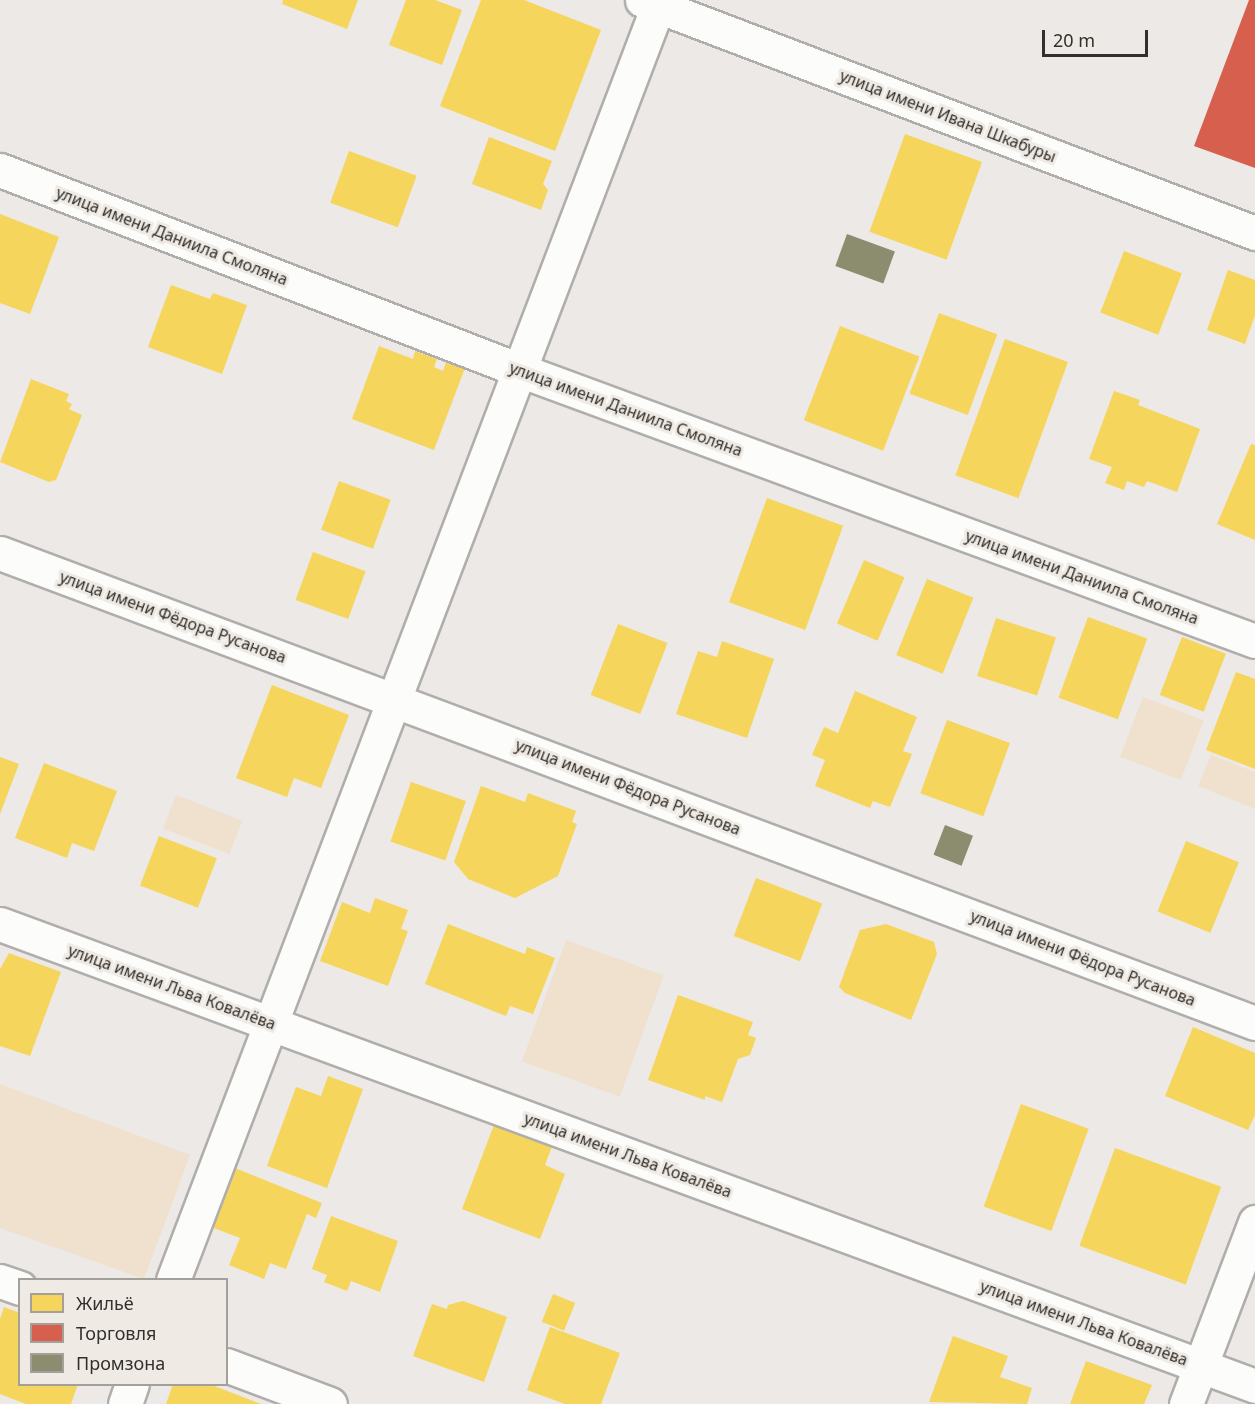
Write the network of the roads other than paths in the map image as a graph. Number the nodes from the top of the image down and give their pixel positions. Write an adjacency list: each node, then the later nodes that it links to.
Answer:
1 (650, 3): 3 (street, улица имени Ивана Шкабуры); 4 (street)
2 (0, 170): 4 (street, улица имени Даниила Смоляна)
3 (1255, 232)
4 (522, 370): 6 (street, улица имени Даниила Смоляна); 7 (street)
5 (0, 553): 7 (street, улица имени Фёдора Русанова)
6 (1255, 641)
7 (396, 699): 9 (street, улица имени Фёдора Русанова); 10 (street)
8 (0, 924): 10 (street, улица имени Льва Ковалёва)
9 (1255, 1023)
10 (272, 1024): 12 (street); 16 (street, улица имени Льва Ковалёва)
11 (1255, 1222): 16 (street)
12 (174, 1278)
13 (0, 1281): 14 (street)
14 (18, 1287)
15 (228, 1366): 20 (street)
16 (1200, 1366): 18 (street, улица имени Льва Ковалёва); 21 (street)
17 (131, 1386): 19 (street)
18 (1255, 1386)
19 (125, 1404)
20 (330, 1404)
21 (1186, 1404)

